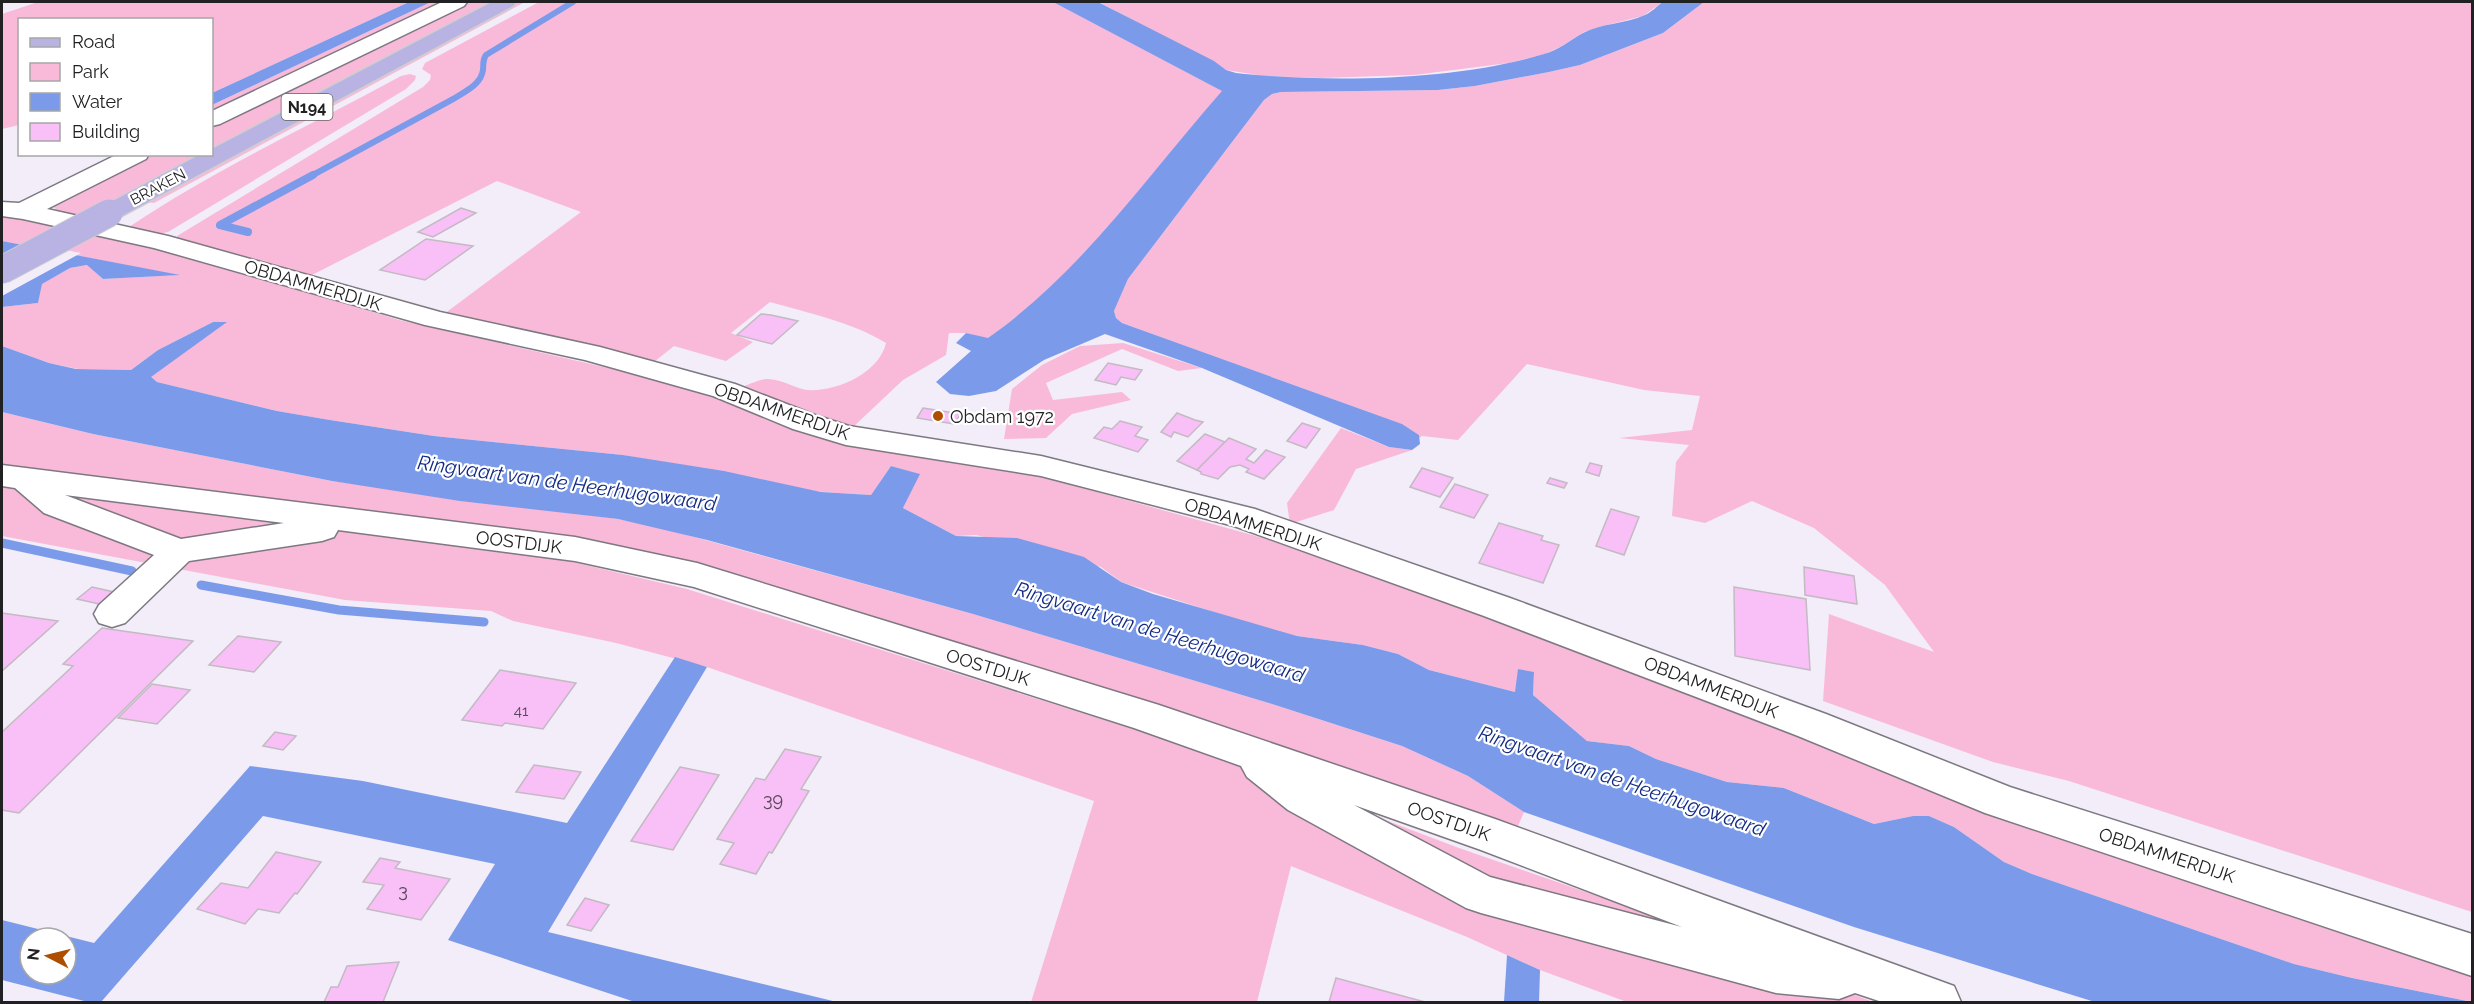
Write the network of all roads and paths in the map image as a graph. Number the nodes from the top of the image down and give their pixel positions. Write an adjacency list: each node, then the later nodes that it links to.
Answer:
1 (457, 2): 3 (street)
2 (506, 2): 6 (main road, BRAKEN / N194, bridge)
3 (213, 119)
4 (134, 156): 5 (street)
5 (12, 210): 12 (street, OBDAMMERDIJK)
6 (2, 270)
7 (14, 478): 8 (street, OOSTDIJK); 9 (street)
8 (360, 523): 9 (street); 11 (street, OOSTDIJK)
9 (179, 551): 10 (street)
10 (112, 614)
11 (1241, 749): 13 (street, OOSTDIJK); 13 (street)
12 (2472, 955)
13 (1882, 982): 14 (street, OOSTDIJK)
14 (1938, 1002)

